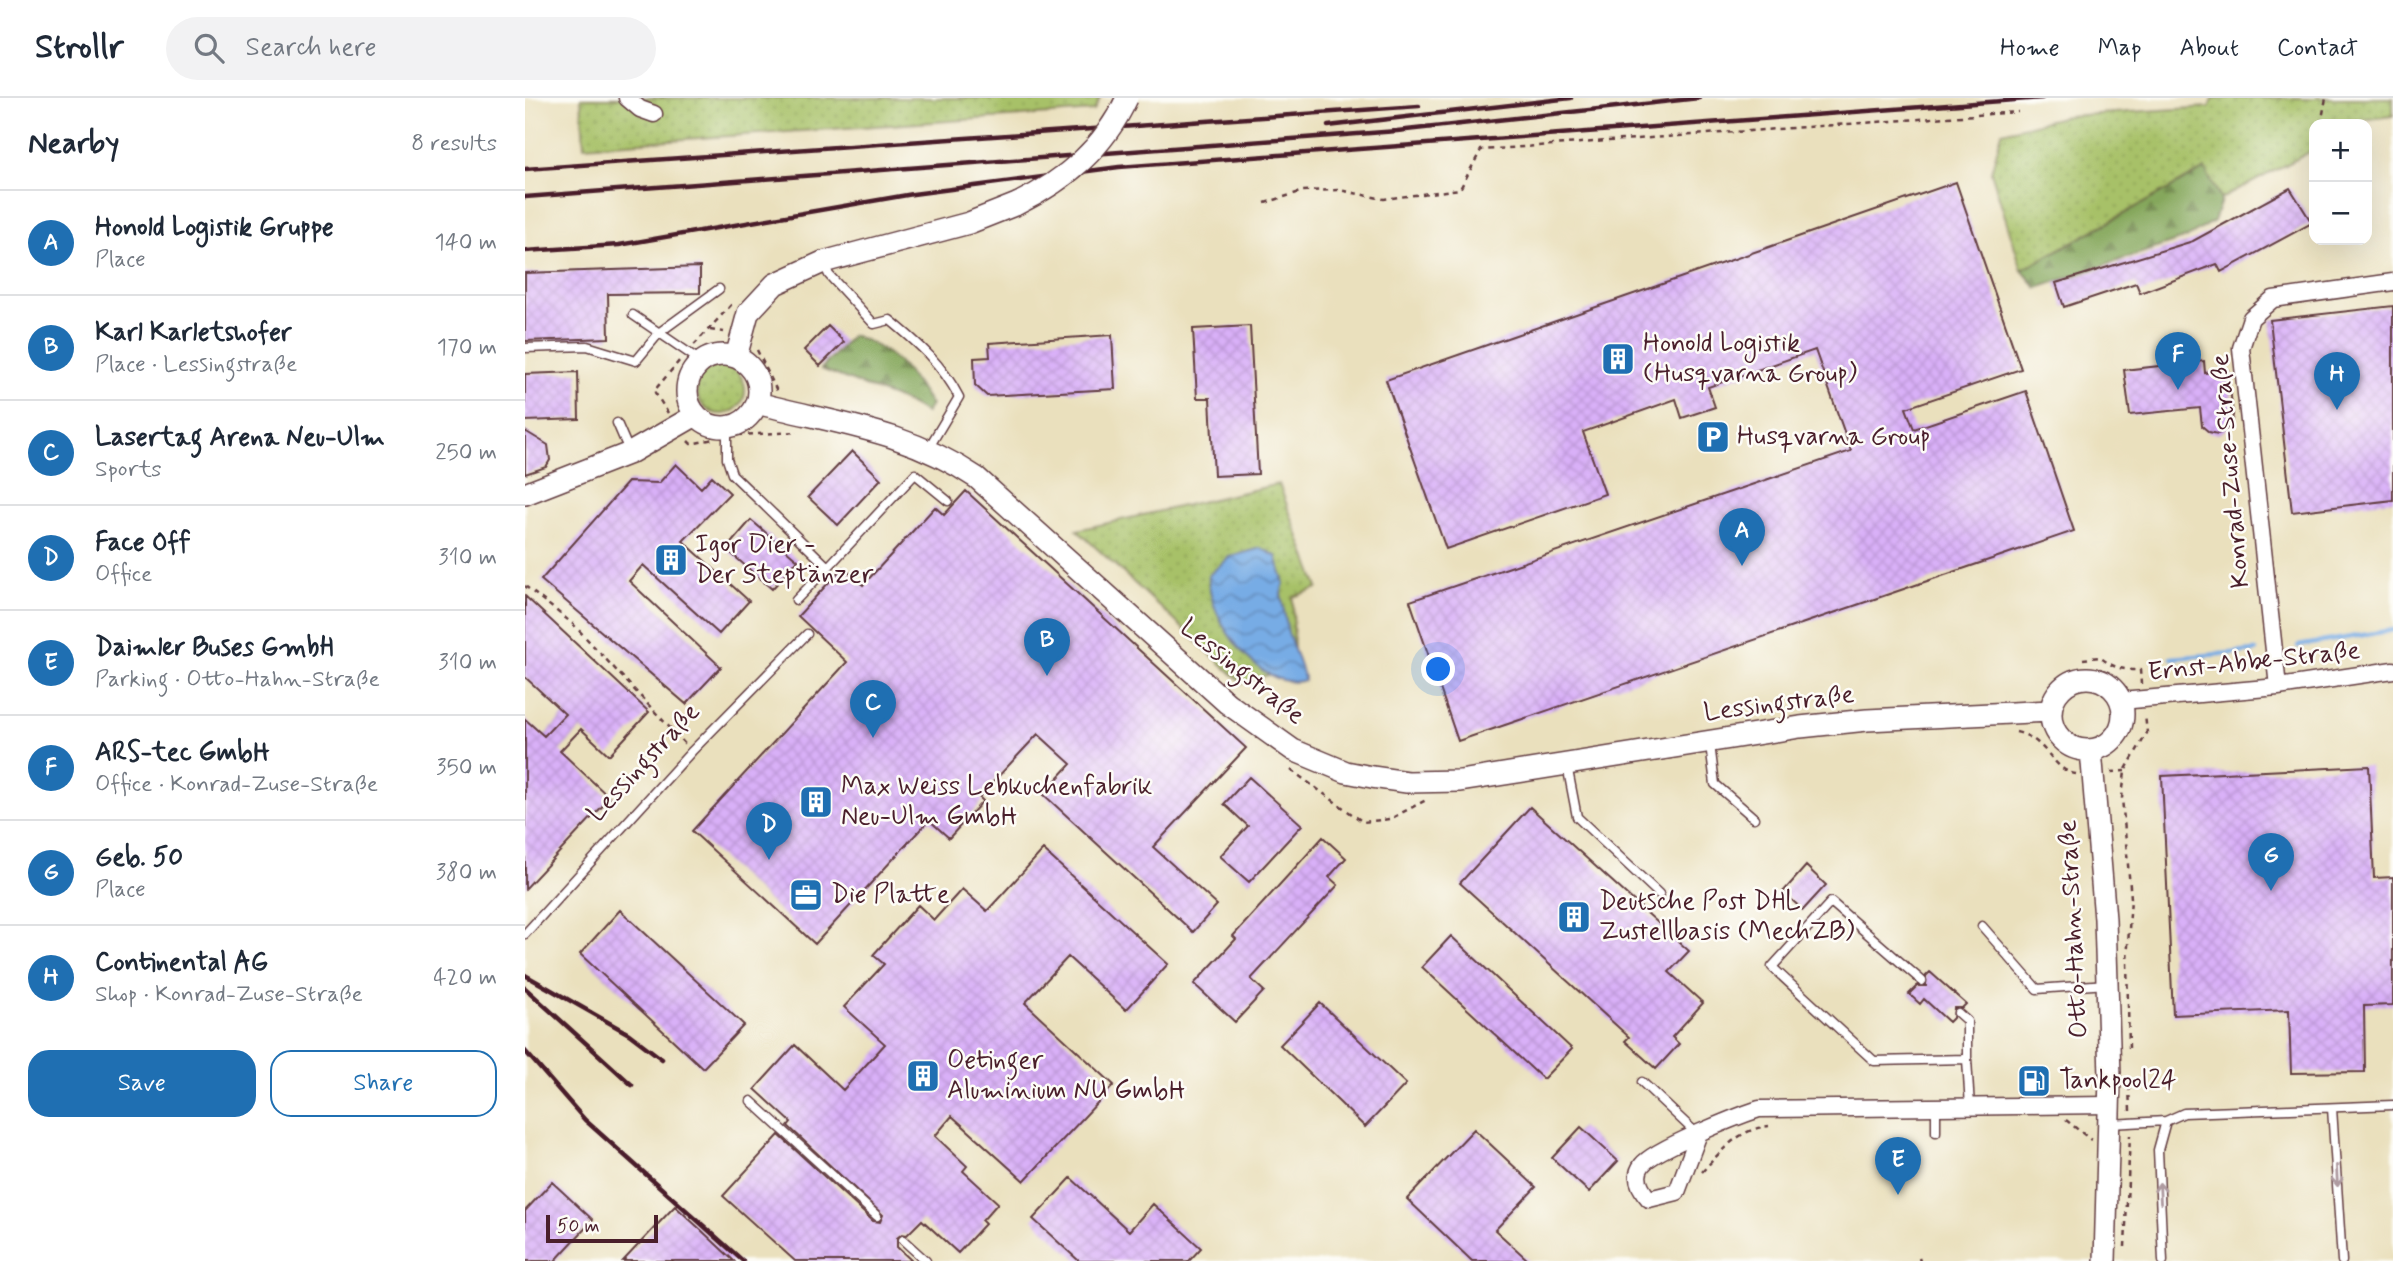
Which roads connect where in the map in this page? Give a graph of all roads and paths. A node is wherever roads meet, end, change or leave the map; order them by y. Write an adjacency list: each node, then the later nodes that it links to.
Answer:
1 (627, 98): 5 (street)
2 (1127, 98): 8 (street, bridge)
3 (2326, 98): 6 (path)
4 (2018, 112): 7 (path)
5 (654, 114)
6 (2322, 119)
7 (1265, 203)
8 (823, 262): 14 (street); 23 (lane)
9 (2393, 282): 34 (street, Konrad-Zuse-Straße)
10 (719, 289): 13 (lane)
11 (633, 315): 13 (lane)
12 (710, 330): 14 (path)
13 (660, 332): 15 (lane); 17 (lane)
14 (739, 335): 16 (street); 18 (path)
15 (525, 348)
16 (736, 357): 17 (street); 18 (street)
17 (702, 362): 19 (street)
18 (766, 406): 21 (street); 22 (path); 23 (street, Lessingstraße)
19 (696, 415): 21 (street); 24 (street)
20 (617, 423): 24 (lane)
21 (727, 427): 27 (lane)
22 (807, 432)
23 (928, 449): 43 (street, Lessingstraße)
24 (630, 453): 25 (street)
25 (525, 494)
26 (948, 501): 27 (lane)
27 (828, 567): 29 (lane)
28 (525, 586): 41 (path)
29 (796, 600)
30 (807, 634): 41 (lane, Lessingstraße)
31 (2083, 659): 32 (path)
32 (2140, 670)
33 (2393, 670): 34 (street, Ernst-Abbe-Straße)
34 (2278, 687): 35 (street, Ernst-Abbe-Straße)
35 (2121, 701): 36 (street); 40 (street)
36 (2051, 711): 39 (street, Lessingstraße); 40 (street)
37 (2007, 730): 45 (path)
38 (2147, 733): 44 (path)
39 (1709, 741): 43 (street, Lessingstraße); 47 (lane)
40 (2091, 750): 45 (street, Otto-Hahn-Straße)
41 (692, 751): 50 (lane, Lessingstraße)
42 (1283, 764): 46 (path)
43 (1567, 765): 48 (lane)
44 (2125, 771): 45 (path); 54 (path)
45 (2093, 772): 52 (street, Otto-Hahn-Straße)
46 (1435, 797)
47 (1754, 818)
48 (1659, 894)
49 (1982, 926): 52 (lane)
50 (525, 934)
51 (1922, 981): 55 (lane)
52 (2107, 984): 66 (street, Otto-Hahn-Straße)
53 (1958, 1013): 55 (lane)
54 (2129, 1055)
55 (1967, 1059): 61 (lane)
56 (1642, 1082): 68 (lane)
57 (2129, 1082): 66 (path)
58 (751, 1101): 70 (lane)
59 (2393, 1105): 62 (lane)
60 (1936, 1107): 61 (street); 67 (lane); 68 (street)
61 (1969, 1107): 63 (street)
62 (2332, 1108): 64 (lane); 76 (lane, one-way to 76)
63 (2029, 1113): 66 (street); 66 (path)
64 (2165, 1121): 66 (lane); 75 (lane, one-way to 64)
65 (1777, 1125): 69 (path)
66 (2118, 1126): 72 (path); 74 (street, Otto-Hahn-Straße)
67 (1936, 1132)
68 (1698, 1136): 69 (street); 69 (street)
69 (1677, 1192)
70 (877, 1216)
71 (903, 1240): 73 (lane)
72 (2125, 1248)
73 (926, 1261)
74 (2105, 1261)
75 (2164, 1261)
76 (2341, 1261)

